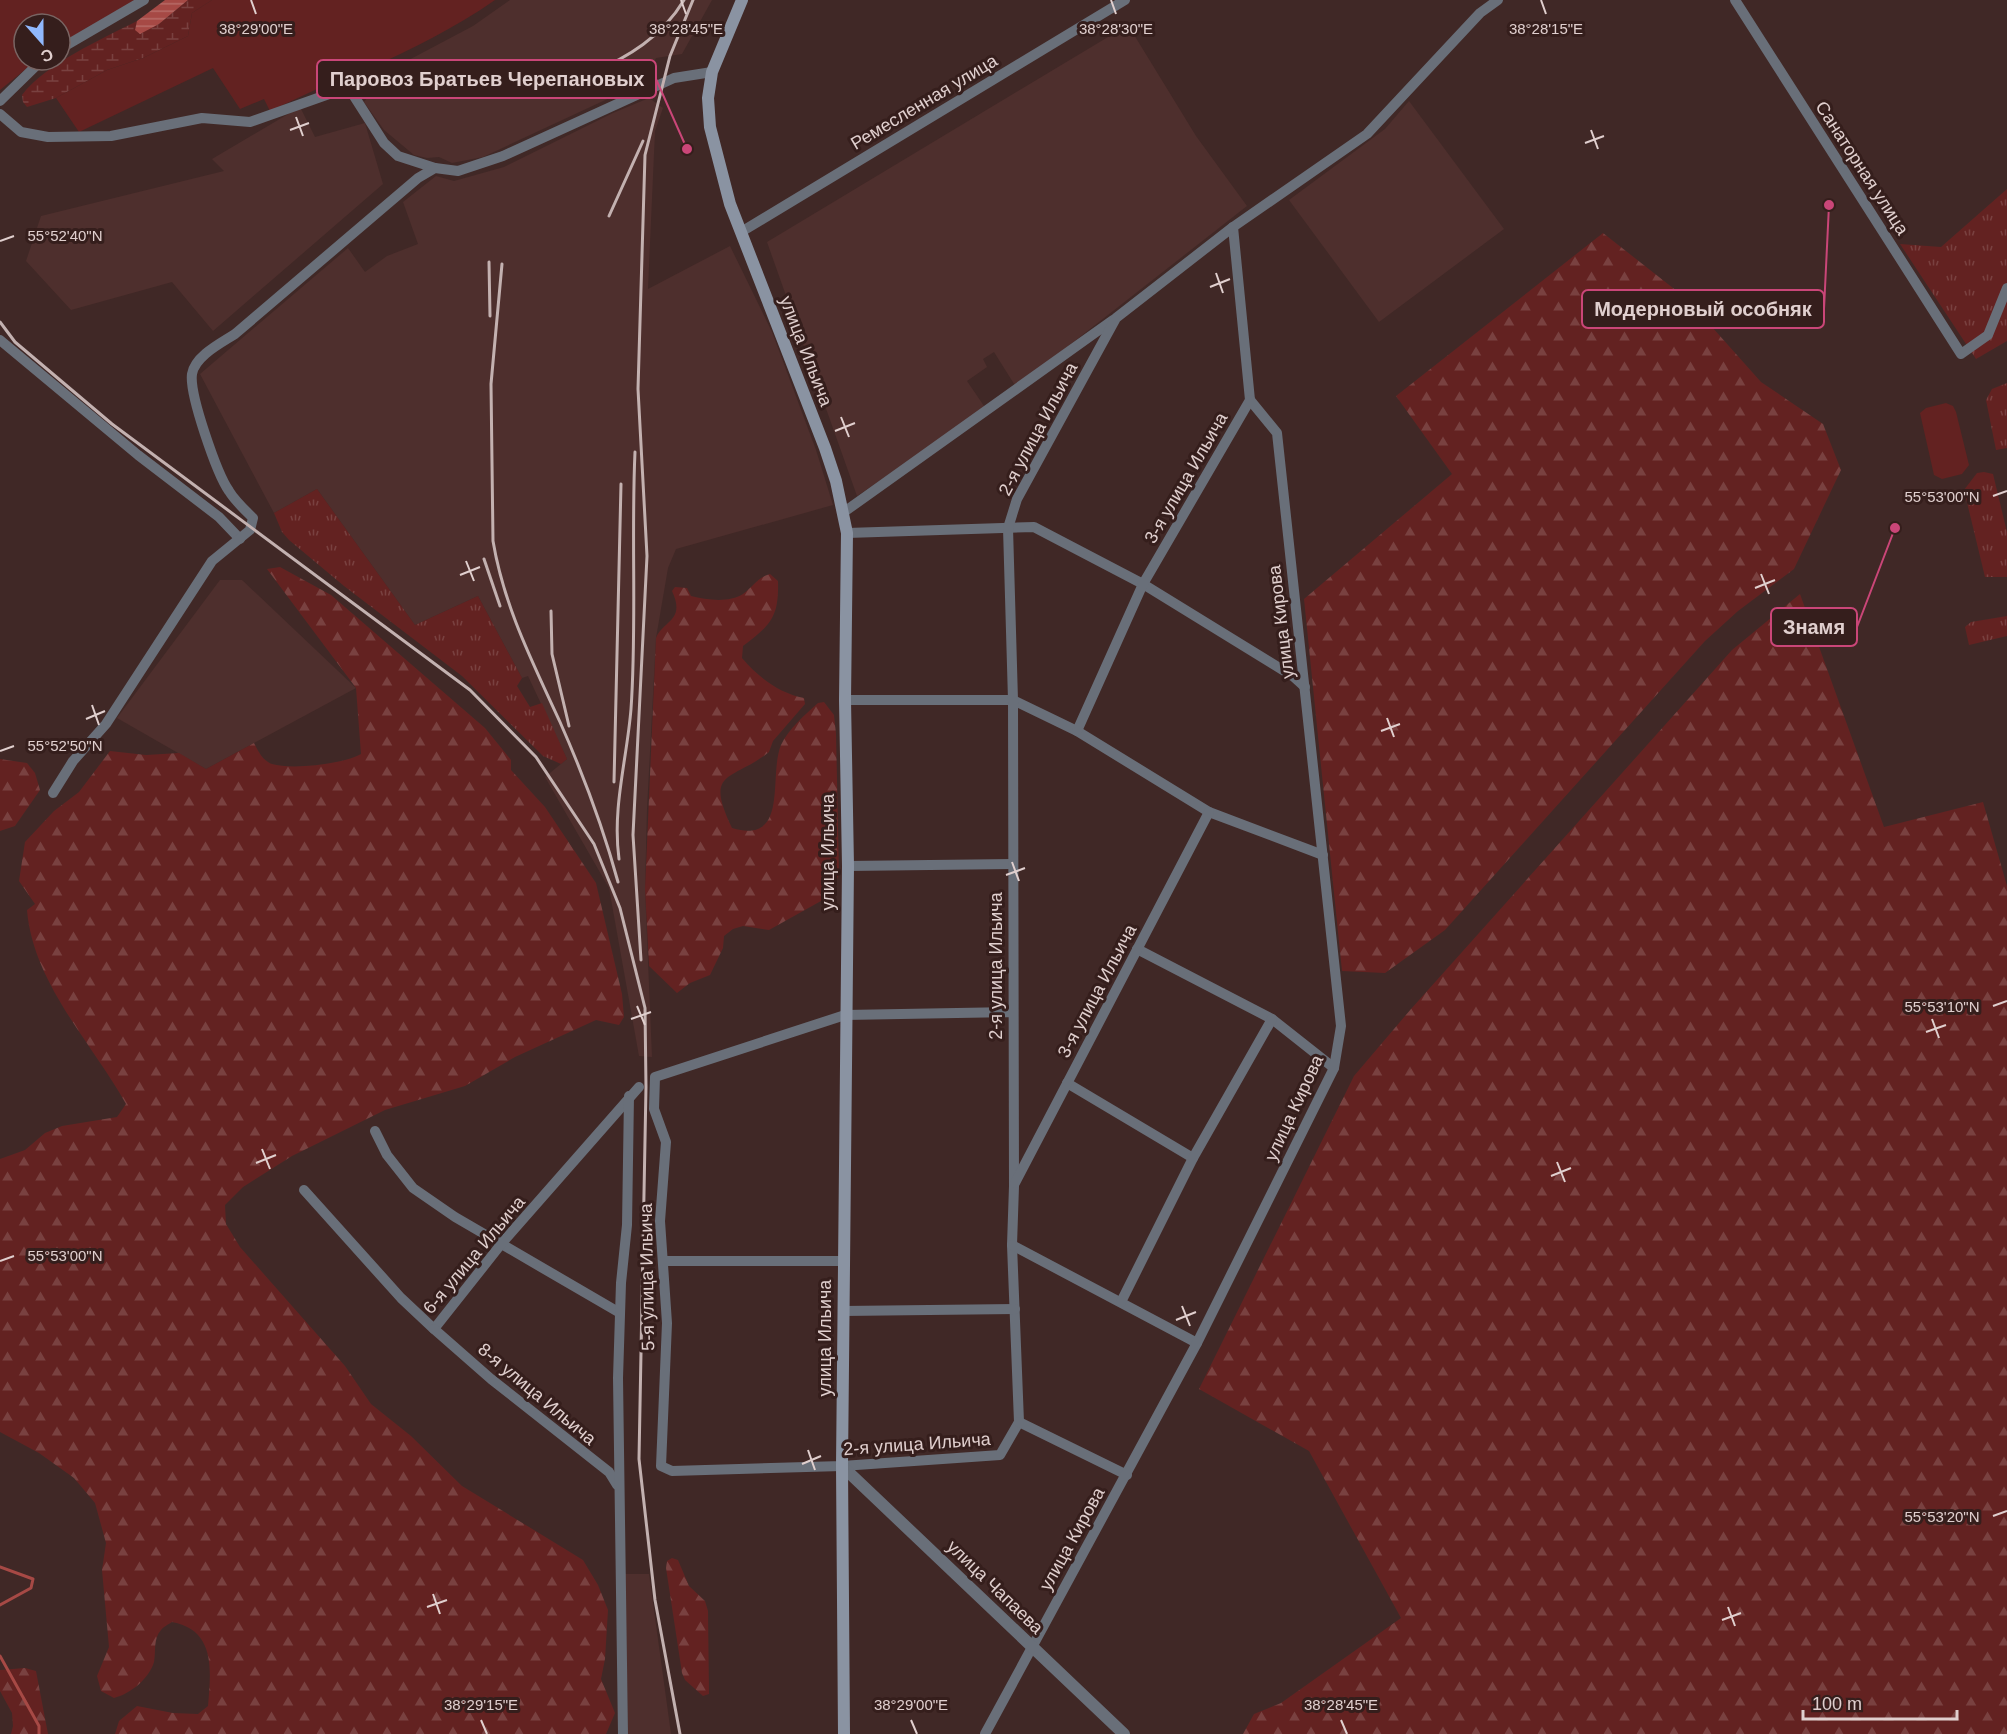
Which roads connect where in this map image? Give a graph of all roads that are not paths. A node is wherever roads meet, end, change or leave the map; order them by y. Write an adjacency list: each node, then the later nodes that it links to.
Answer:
1 (144, 0): 6 (street)
2 (742, 0): 8 (main road, улица Ильича)
3 (1125, 0): 13 (street, Ремесленная улица)
4 (1498, 0): 12 (street, 2-я улица Ильича)
5 (1735, 0): 14 (street, Санаторная улица)
6 (72, 42)
7 (30, 72): 9 (street)
8 (712, 72): 11 (street); 13 (main road, улица Ильича)
9 (0, 101)
10 (0, 114): 11 (street)
11 (435, 168): 21 (street)
12 (1233, 227): 15 (street, 2-я улица Ильича); 17 (street, 3-я улица Ильича)
13 (741, 232): 18 (main road, улица Ильича)
14 (2007, 288)
15 (1116, 318): 18 (street); 19 (street, 2-я улица Ильича)
16 (0, 340): 21 (street)
17 (1250, 400): 22 (street, 3-я улица Ильича); 23 (street, улица Кирова)
18 (844, 512): 20 (main road, улица Ильича)
19 (1008, 528): 20 (street); 22 (street); 25 (street, 2-я улица Ильича)
20 (847, 533): 24 (main road, улица Ильича)
21 (240, 538): 27 (street)
22 (1143, 584): 23 (street); 26 (street, 3-я улица Ильича)
23 (1305, 687): 29 (street, улица Кирова)
24 (845, 700): 25 (street); 31 (main road, улица Ильича)
25 (1013, 700): 26 (street); 30 (street, 2-я улица Ильича)
26 (1077, 731): 28 (street)
27 (53, 793)
28 (1209, 812): 29 (street); 32 (street, 3-я улица Ильича)
29 (1323, 855): 36 (street, улица Кирова)
30 (1012, 864): 31 (street); 33 (street, 2-я улица Ильича)
31 (848, 866): 34 (main road, улица Ильича)
32 (1137, 949): 35 (street); 37 (street, 3-я улица Ильича)
33 (1013, 1012): 34 (street); 42 (street, 2-я улица Ильича)
34 (845, 1015): 46 (street, 5-я улица Ильича); 47 (main road, улица Ильича)
35 (1272, 1019): 36 (street); 41 (street)
36 (1334, 1068): 53 (street, улица Кирова)
37 (1067, 1083): 41 (street); 42 (street, 3-я улица Ильича)
38 (639, 1087): 39 (street, 6-я улица Ильича)
39 (629, 1096): 44 (street, 6-я улица Ильича); 51 (street)
40 (375, 1131): 44 (street)
41 (1194, 1158): 48 (street)
42 (1014, 1185): 45 (street, 2-я улица Ильича)
43 (304, 1190): 52 (street, 6-я улица Ильича)
44 (502, 1243): 51 (street); 52 (street, 6-я улица Ильича)
45 (1012, 1245): 48 (street); 49 (street, 2-я улица Ильича)
46 (663, 1261): 47 (street); 56 (street, 5-я улица Ильича)
47 (843, 1261): 50 (main road, улица Ильича)
48 (1121, 1302): 53 (street)
49 (1015, 1309): 50 (street); 54 (street, 2-я улица Ильича)
50 (843, 1311): 55 (main road, улица Ильича)
51 (620, 1313): 58 (street)
52 (434, 1329): 58 (street, 8-я улица Ильича)
53 (1197, 1343): 57 (street, улица Кирова)
54 (1019, 1422): 55 (street, 2-я улица Ильича); 57 (street)
55 (842, 1466): 56 (street, 2-я улица Ильича); 59 (street, улица Чапаева); 61 (main road, улица Ильича)
56 (672, 1471)
57 (1126, 1476): 59 (street, улица Кирова)
58 (617, 1485): 60 (street)
59 (1031, 1646): 62 (street, улица Кирова); 63 (street, улица Чапаева)
60 (623, 1734)
61 (844, 1734)
62 (985, 1734)
63 (1124, 1734)

